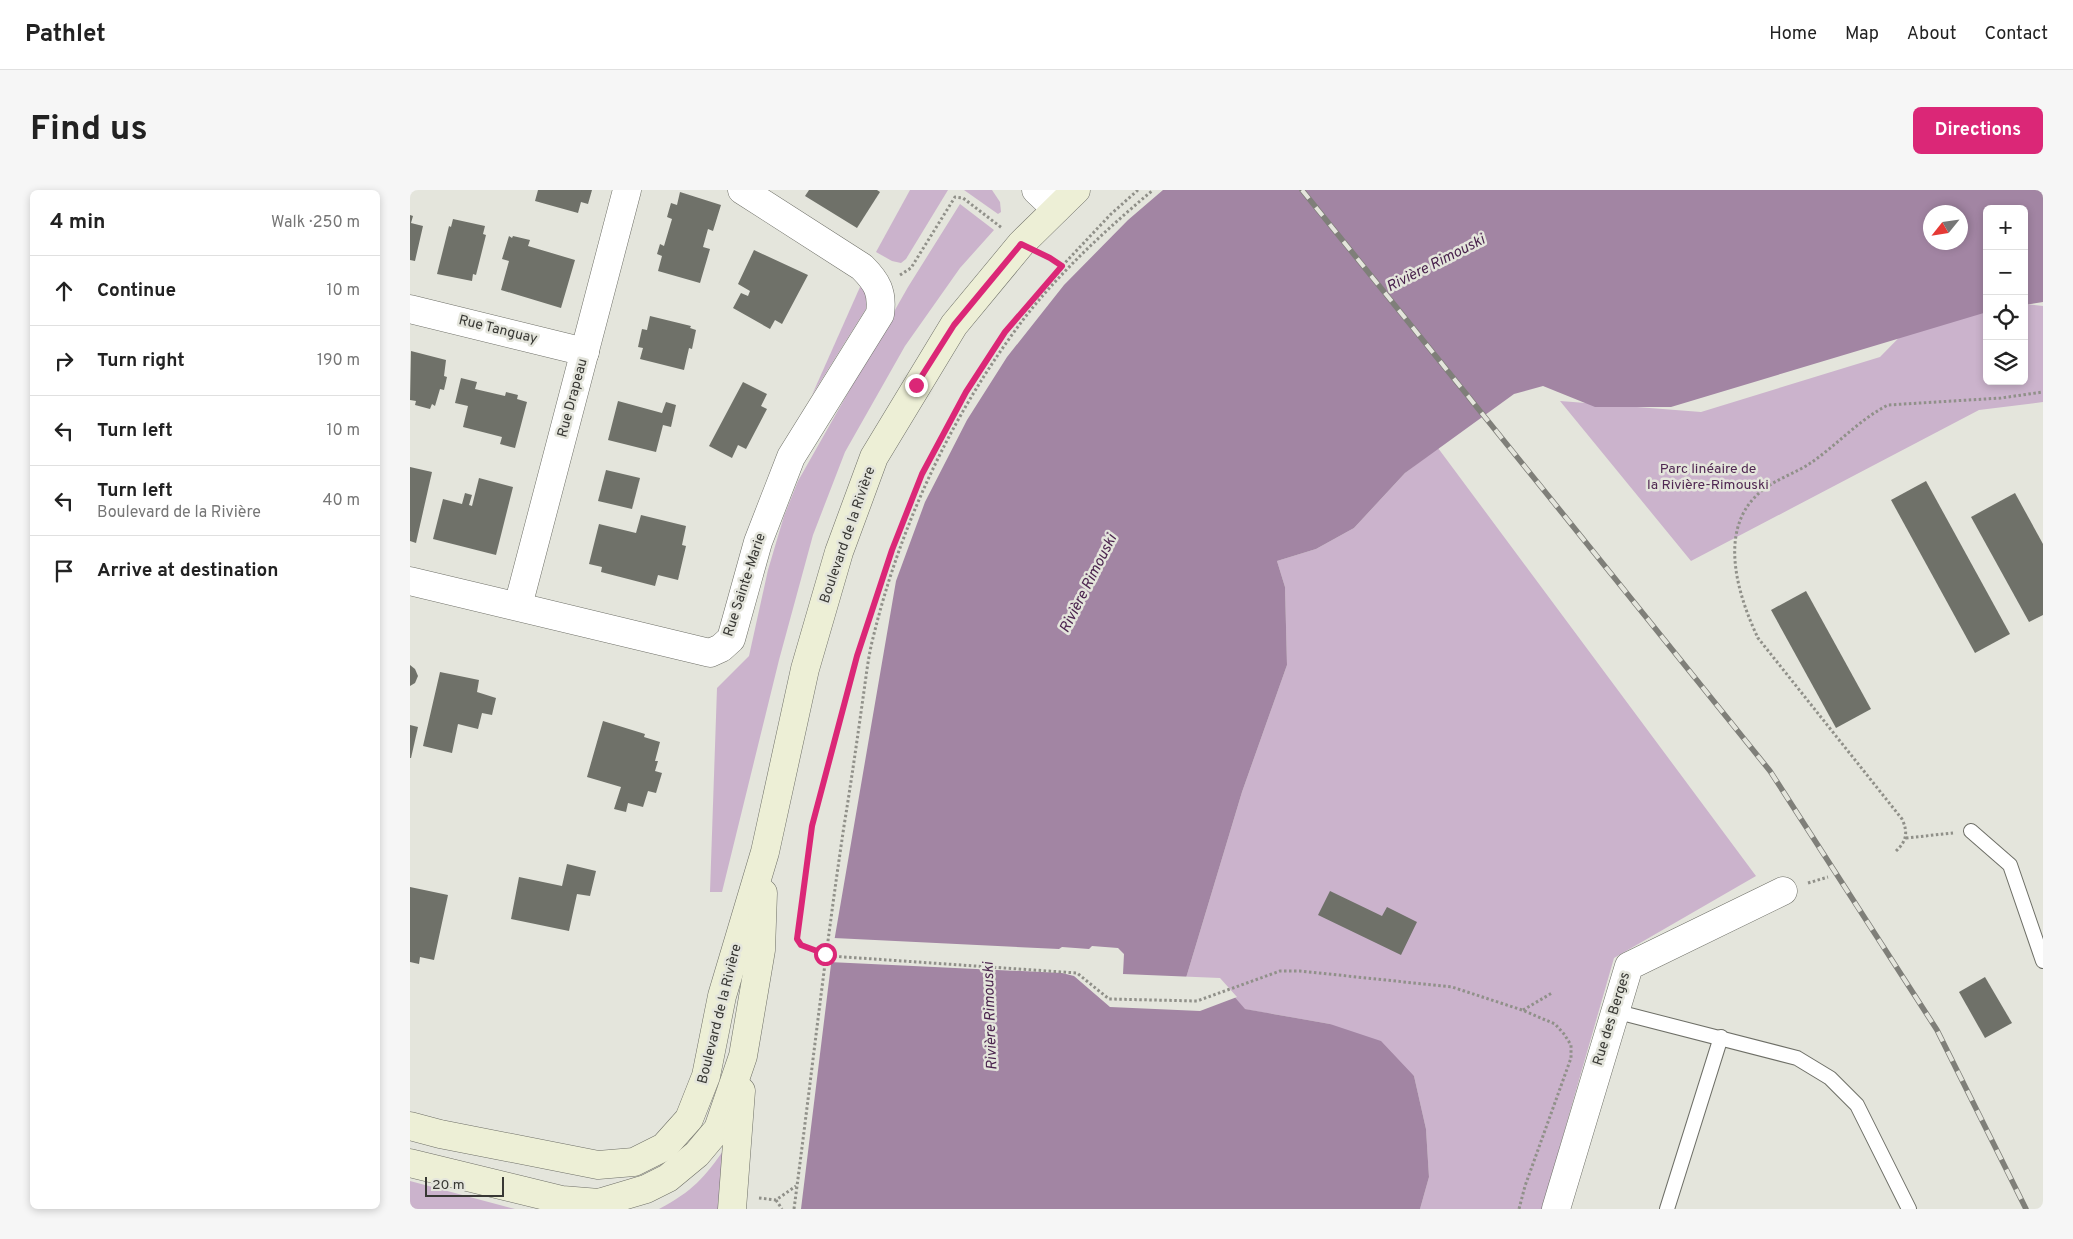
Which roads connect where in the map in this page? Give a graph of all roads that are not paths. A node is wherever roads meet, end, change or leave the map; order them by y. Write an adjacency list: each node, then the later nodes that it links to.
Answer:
1 (627, 190): 7 (street, Rue Drapeau)
2 (742, 190): 9 (street, Rue Sainte-Marie)
3 (1036, 190): 5 (street)
4 (1076, 190): 5 (main road, Boulevard de la Rivière)
5 (1056, 209): 11 (main road, Boulevard de la Rivière)
6 (410, 309): 7 (street, Rue Tanguay)
7 (585, 352): 9 (street, Rue Drapeau)
8 (410, 581): 9 (street, Rue Sainte-Marie)
9 (518, 606)
10 (1971, 831): 13 (lane)
11 (765, 852): 16 (main road, Boulevard de la Rivière); 17 (main road, Boulevard de la Rivière)
12 (1783, 890): 14 (street, Rue des Berges)
13 (2043, 961)
14 (1614, 1011): 15 (lane); 20 (street, Rue des Berges)
15 (1721, 1037): 21 (lane); 22 (lane)
16 (743, 1056): 18 (main road, Boulevard de la Rivière); 19 (main road)
17 (410, 1126)
18 (410, 1163)
19 (732, 1209)
20 (1556, 1209)
21 (1667, 1209)
22 (1909, 1209)

